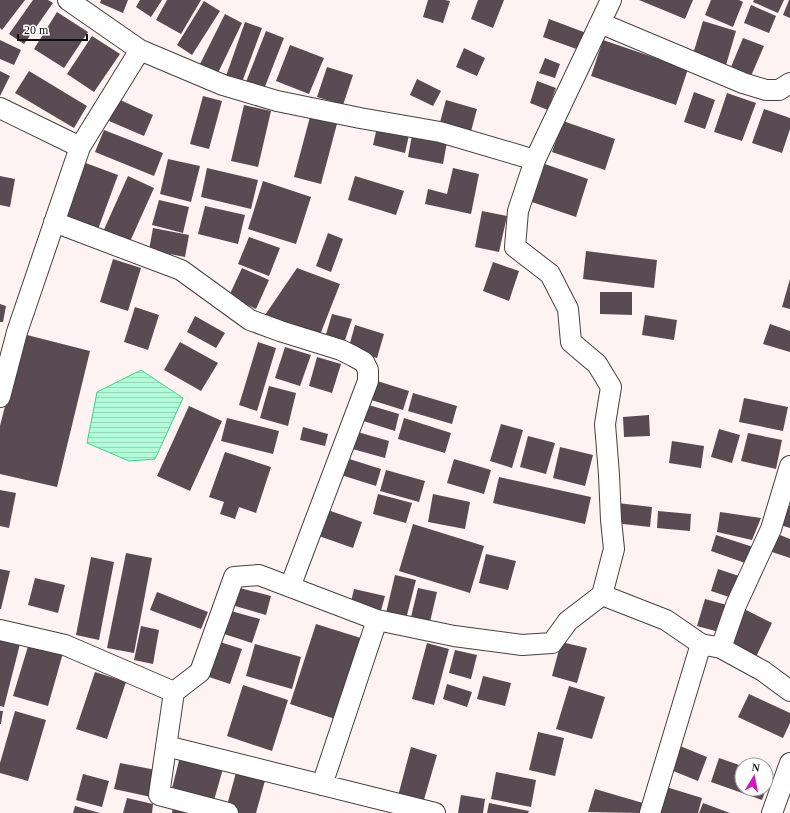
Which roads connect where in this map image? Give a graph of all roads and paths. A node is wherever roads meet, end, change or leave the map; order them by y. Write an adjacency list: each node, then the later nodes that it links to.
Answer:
1 (68, 0): 4 (street)
2 (611, 0): 3 (street)
3 (600, 23): 5 (street); 8 (street)
4 (140, 50): 7 (street); 8 (street)
5 (790, 83)
6 (0, 108): 7 (street)
7 (80, 147): 9 (street)
8 (535, 160): 13 (street)
9 (54, 222): 10 (street); 12 (street)
10 (0, 397)
11 (790, 466): 17 (street)
12 (290, 587): 14 (street); 19 (street)
13 (602, 594): 14 (street); 16 (street)
14 (377, 620): 22 (street)
15 (0, 630): 19 (street)
16 (701, 644): 17 (street); 26 (street)
17 (721, 648): 18 (street)
18 (790, 691)
19 (174, 692): 20 (street)
20 (166, 746): 22 (street); 23 (street)
21 (790, 763): 27 (street)
22 (322, 785): 25 (street)
23 (158, 804): 24 (street)
24 (228, 813)
25 (435, 813)
26 (650, 813)
27 (772, 813)

